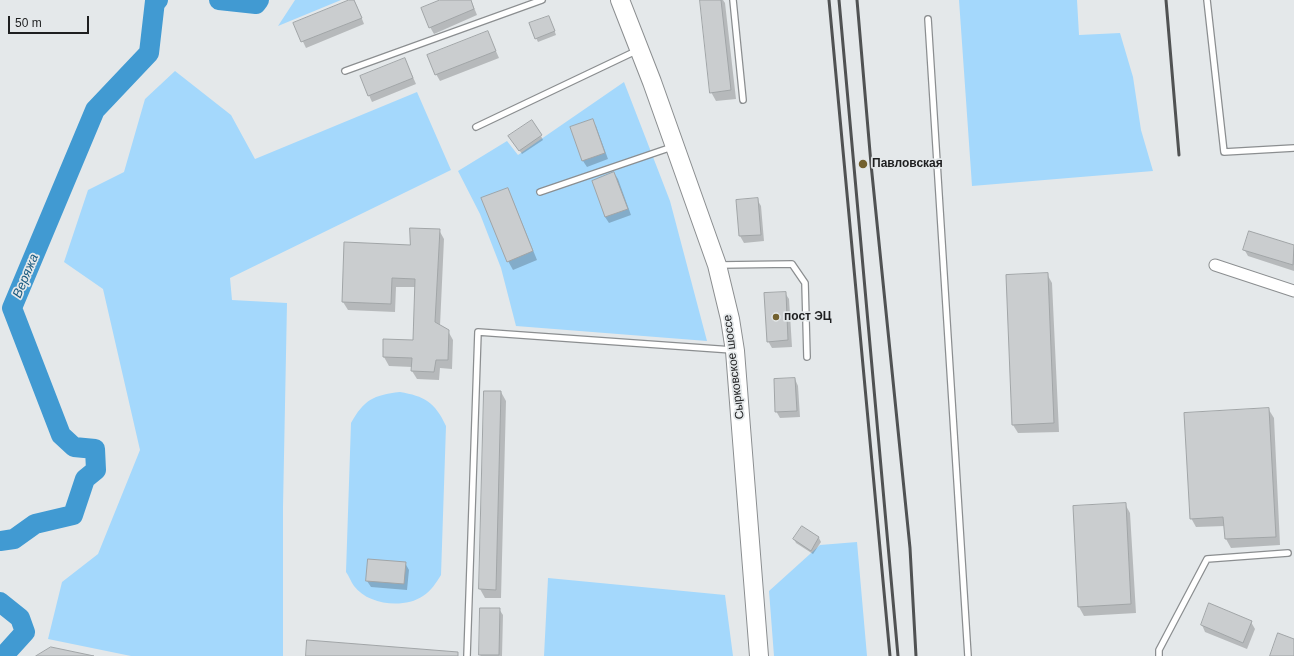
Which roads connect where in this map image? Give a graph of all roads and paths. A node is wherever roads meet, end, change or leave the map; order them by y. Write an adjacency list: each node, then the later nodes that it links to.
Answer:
1 (542, 0): 7 (lane)
2 (733, 0): 8 (lane)
3 (1207, 0): 11 (lane)
4 (622, 2): 6 (main road, Сырковское шоссе)
5 (928, 19): 21 (lane)
6 (638, 49): 9 (lane); 10 (main road, Сырковское шоссе)
7 (345, 71)
8 (743, 100)
9 (476, 127)
10 (675, 146): 12 (lane); 13 (main road, Сырковское шоссе)
11 (1294, 148)
12 (540, 192)
13 (717, 265): 16 (main road, Сырковское шоссе); 17 (lane)
14 (1215, 265): 15 (street)
15 (1294, 291)
16 (735, 350): 19 (lane); 20 (main road, Сырковское шоссе)
17 (807, 357)
18 (1288, 553): 22 (lane)
19 (468, 656)
20 (759, 656)
21 (968, 656)
22 (1159, 656)

